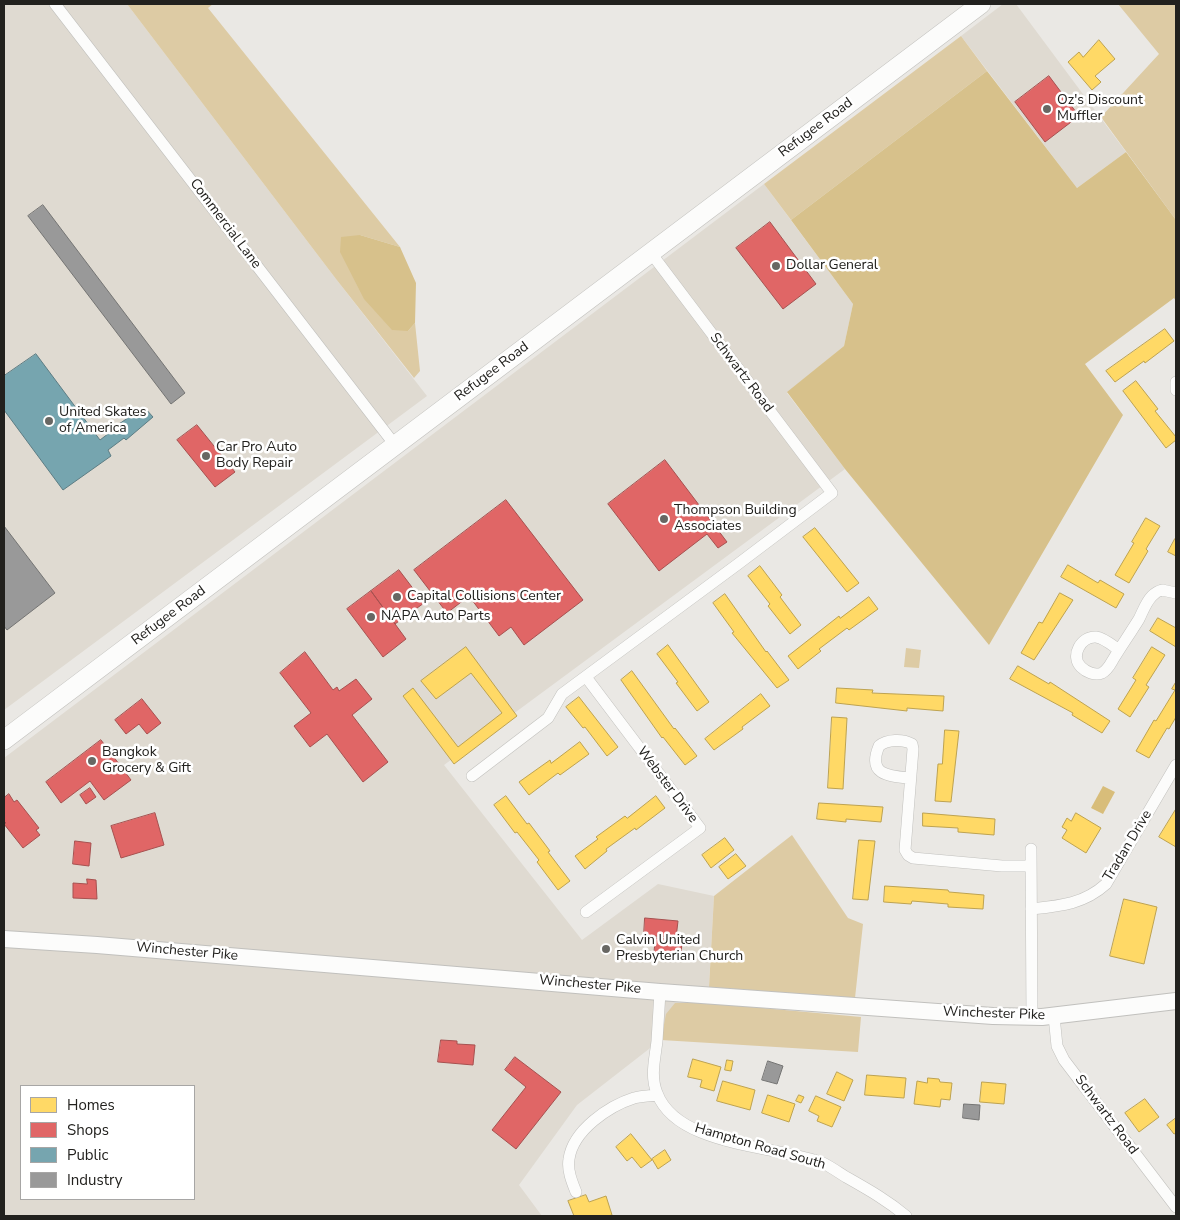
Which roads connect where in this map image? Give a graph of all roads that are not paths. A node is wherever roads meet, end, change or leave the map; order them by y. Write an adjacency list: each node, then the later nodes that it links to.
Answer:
1 (55, 4): 6 (street, Commercial Lane)
2 (981, 4): 3 (main road, Refugee Road)
3 (651, 252): 6 (main road, Refugee Road); 9 (street, Schwartz Road)
4 (1176, 382): 5 (street)
5 (1176, 390)
6 (395, 445): 10 (main road, Refugee Road)
7 (1176, 593): 8 (street)
8 (1119, 650)
9 (586, 677): 12 (street); 17 (street, Webster Drive)
10 (4, 740)
11 (1176, 765): 16 (street, Tradan Drive)
12 (472, 776)
13 (910, 778): 15 (street)
14 (1031, 849): 15 (street)
15 (1030, 866): 16 (street)
16 (1032, 909): 22 (street)
17 (586, 912)
18 (4, 939): 19 (main road, Winchester Pike)
19 (660, 992): 22 (main road, Winchester Pike); 23 (street, Hampton Road South)
20 (1176, 1000): 21 (main road, Winchester Pike)
21 (1054, 1016): 22 (main road, Winchester Pike); 25 (street, Schwartz Road)
22 (1032, 1017)
23 (657, 1095): 24 (street); 26 (street, Hampton Road South)
24 (576, 1192)
25 (1176, 1208)
26 (906, 1216)

